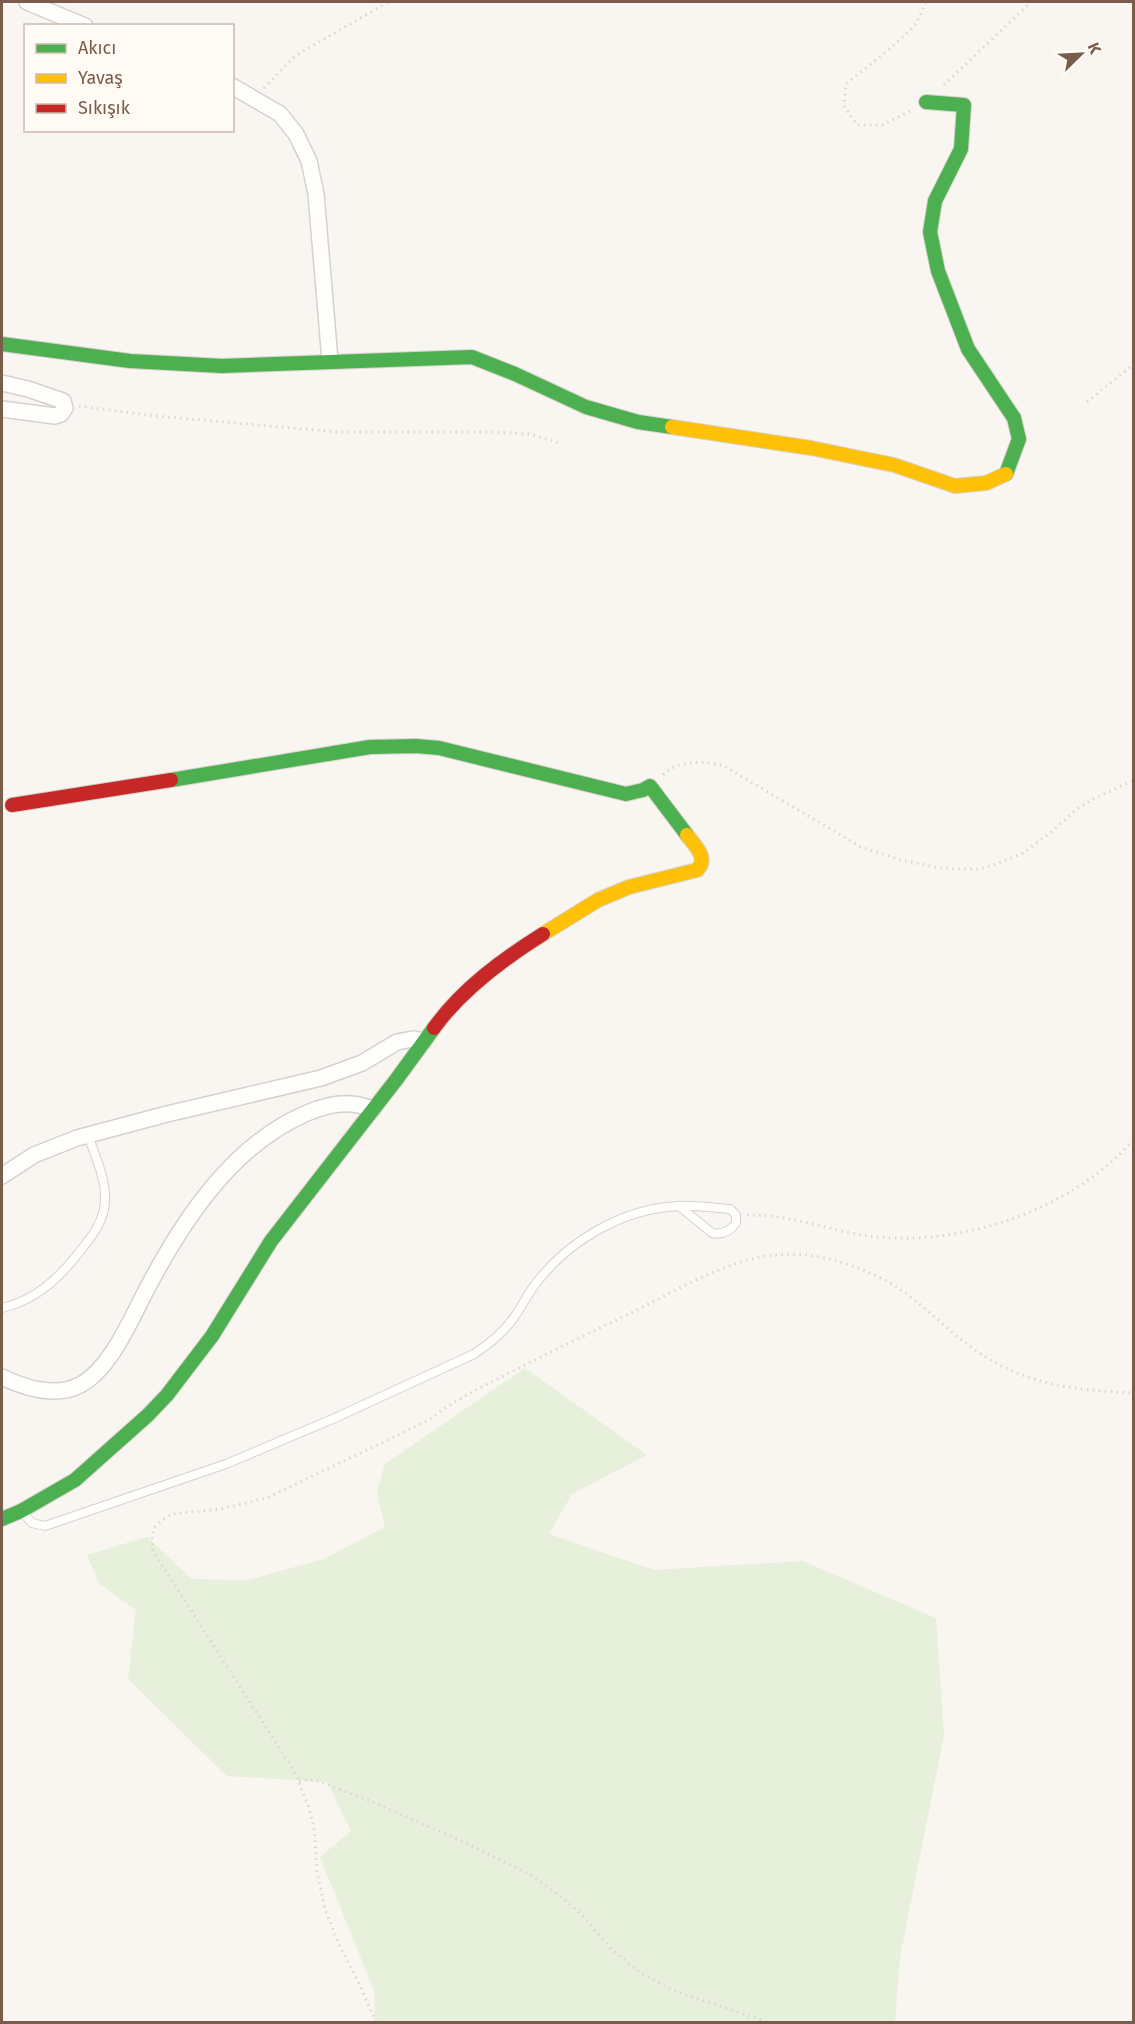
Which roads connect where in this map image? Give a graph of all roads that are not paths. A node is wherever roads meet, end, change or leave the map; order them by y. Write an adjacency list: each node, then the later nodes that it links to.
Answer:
1 (27, 2): 2 (street)
2 (80, 24)
3 (234, 87): 6 (street)
4 (926, 102): 6 (street)
5 (2, 344): 6 (street)
6 (330, 362)
7 (2, 383): 8 (street)
8 (2, 409)
9 (12, 805): 10 (street)
10 (423, 1041): 11 (street); 12 (street)
11 (373, 1109): 16 (street); 17 (street)
12 (88, 1135): 13 (street); 15 (lane)
13 (2, 1176)
14 (680, 1206): 14 (lane); 17 (lane)
15 (2, 1308)
16 (2, 1377)
17 (21, 1511): 18 (street)
18 (2, 1519)

